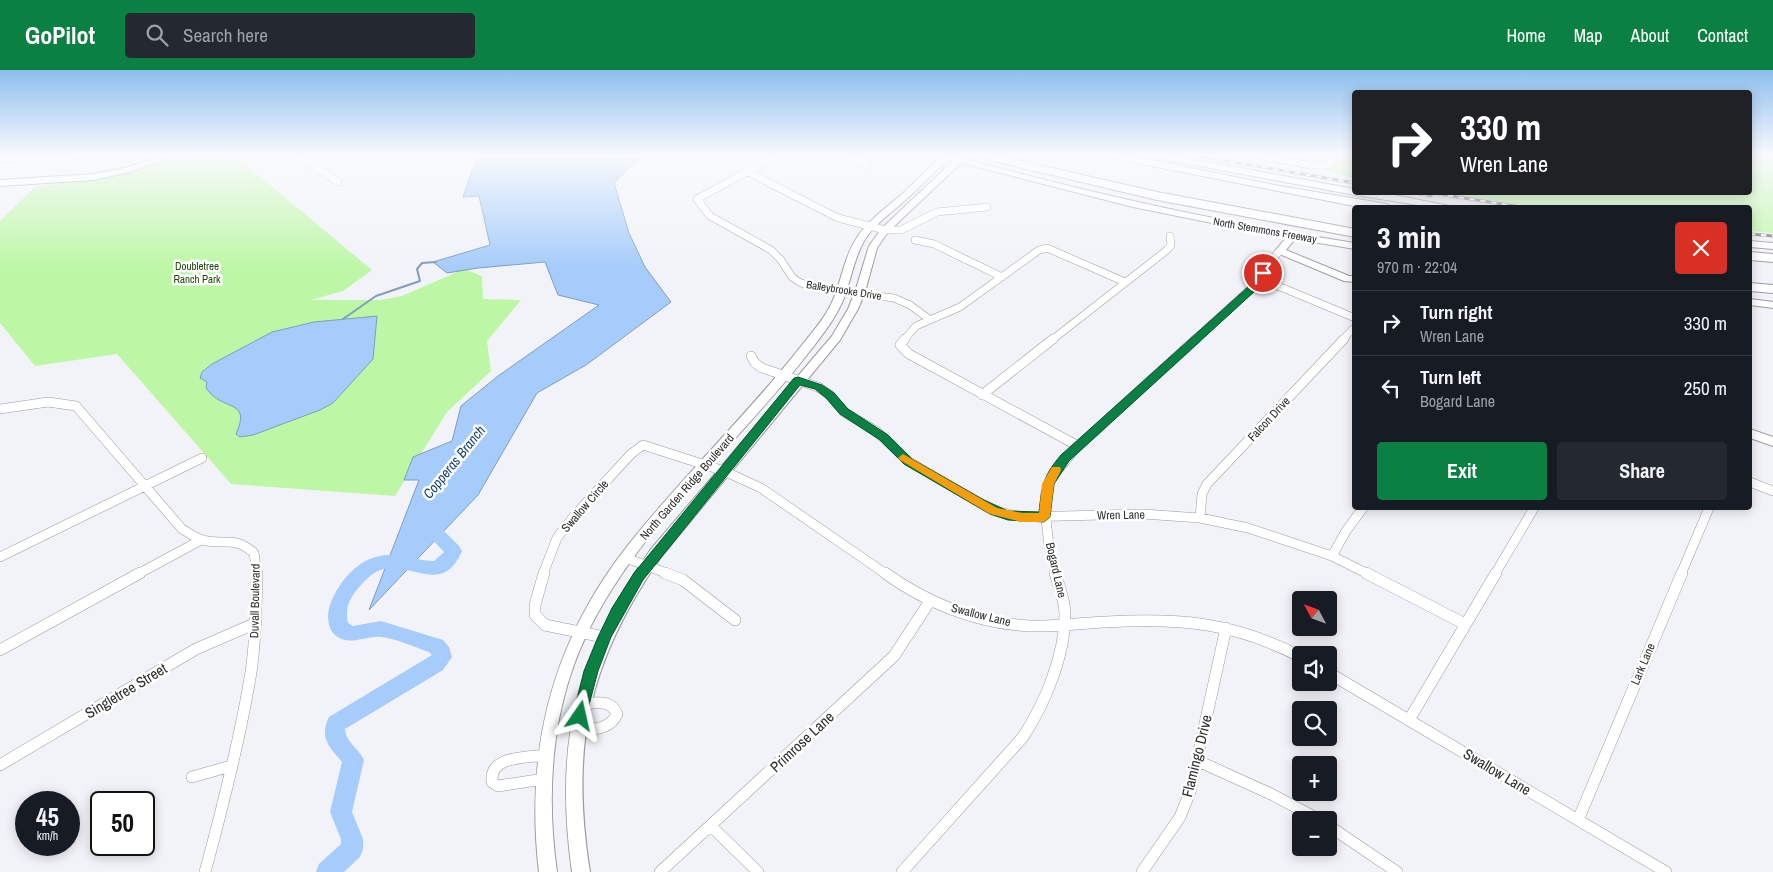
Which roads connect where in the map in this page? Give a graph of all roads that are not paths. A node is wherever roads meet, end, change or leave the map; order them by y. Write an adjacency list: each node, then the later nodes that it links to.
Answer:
1 (707, 193): 36 (street, Balleybrooke Drive)
2 (790, 193): 15 (street)
3 (906, 193): 15 (main road, North Garden Ridge Boulevard)
4 (924, 193): 16 (main road, North Garden Ridge Boulevard)
5 (1090, 193): 19 (main road, North Stemmons Freeway)
6 (1115, 193): 21 (highway)
7 (1146, 193): 17 (highway, North Stemmons Freeway)
8 (1181, 193): 14 (highway)
9 (1305, 193): 11 (highway)
10 (1378, 195): 12 (main road)
11 (1370, 205)
12 (1438, 205)
13 (987, 208): 16 (street)
14 (1352, 225)
15 (871, 226): 16 (street); 36 (main road, North Garden Ridge Boulevard)
16 (885, 230): 37 (main road, North Garden Ridge Boulevard)
17 (1352, 232)
18 (1170, 236): 32 (street)
19 (1293, 236): 23 (main road, North Stemmons Freeway); 25 (main road)
20 (915, 240): 28 (street)
21 (1352, 244)
22 (1752, 244): 24 (main road)
23 (1352, 245)
24 (1773, 246)
25 (1282, 248): 29 (main road); 31 (street, Bogard Lane)
26 (1752, 256): 27 (highway)
27 (1773, 258)
28 (1002, 277): 32 (street); 41 (street)
29 (1352, 278)
30 (1752, 279): 33 (highway)
31 (1259, 281): 40 (street); 50 (street, Bogard Lane)
32 (1125, 282): 46 (street)
33 (1773, 282)
34 (1752, 287): 35 (highway)
35 (1773, 290)
36 (843, 291): 37 (street, Balleybrooke Drive); 44 (main road, North Garden Ridge Boulevard)
37 (860, 292): 41 (street, Balleybrooke Drive); 45 (main road, North Garden Ridge Boulevard)
38 (1752, 302): 39 (main road)
39 (1773, 305)
40 (1352, 317)
41 (928, 319): 46 (street)
42 (1352, 330): 61 (street, Falcon Drive)
43 (751, 356): 44 (street, Wren Lane)
44 (783, 376): 45 (street, Wren Lane); 52 (main road, North Garden Ridge Boulevard)
45 (798, 381): 53 (main road, North Garden Ridge Boulevard); 60 (street, Wren Lane)
46 (982, 394): 50 (street)
47 (0, 409): 55 (street, Duvall Boulevard)
48 (1752, 434): 49 (main road)
49 (1773, 442)
50 (1078, 446): 60 (street, Bogard Lane)
51 (202, 458): 55 (street)
52 (705, 464): 53 (street, Swallow Circle); 65 (main road, North Garden Ridge Boulevard); 73 (street, Swallow Circle)
53 (724, 471): 66 (main road, North Garden Ridge Boulevard); 67 (street, Swallow Lane)
54 (1752, 483): 56 (street)
55 (143, 486): 62 (street, Duvall Boulevard); 64 (street)
56 (1773, 491)
57 (1362, 510): 63 (street)
58 (1533, 510): 71 (street)
59 (1708, 510): 88 (street, Lark Lane)
60 (1044, 517): 61 (street, Wren Lane); 70 (street, Bogard Lane)
61 (1200, 518): 63 (street, Wren Lane)
62 (201, 540): 69 (street, Duvall Boulevard); 75 (street)
63 (1332, 556): 71 (street, Wren Lane)
64 (0, 557)
65 (626, 558): 66 (street); 73 (main road, North Garden Ridge Boulevard)
66 (647, 565): 68 (street); 74 (main road, North Garden Ridge Boulevard)
67 (930, 601): 70 (street, Swallow Lane); 89 (street, Primrose Lane)
68 (735, 620)
69 (256, 623): 83 (street, Singletree Street); 84 (street, Duvall Boulevard)
70 (1066, 624): 72 (street, Swallow Lane); 96 (street, Bogard Lane)
71 (1465, 624): 79 (street)
72 (1226, 628): 76 (street, Swallow Lane); 82 (street, Flamingo Drive)
73 (580, 633): 74 (street, Swallow Circle); 81 (main road, North Garden Ridge Boulevard)
74 (604, 637): 78 (main road, North Garden Ridge Boulevard)
75 (0, 650)
76 (1292, 653)
77 (1337, 678): 79 (street, Swallow Lane)
78 (582, 704): 80 (main road, North Garden Ridge Boulevard); 80 (street)
79 (1409, 720): 88 (street, Swallow Lane)
80 (578, 731): 93 (main road, North Garden Ridge Boulevard)
81 (546, 756): 86 (main road, North Garden Ridge Boulevard); 86 (street)
82 (1198, 760): 87 (street); 97 (street, Flamingo Drive)
83 (0, 765)
84 (231, 766): 85 (street); 91 (street, Duvall Boulevard)
85 (192, 777)
86 (544, 779): 92 (main road, North Garden Ridge Boulevard)
87 (1303, 811)
88 (1578, 820): 99 (street, Swallow Lane)
89 (711, 826): 94 (street, Primrose Lane); 95 (street)
90 (1337, 831): 98 (street)
91 (205, 872)
92 (548, 872)
93 (581, 872)
94 (660, 872)
95 (758, 872)
96 (902, 872)
97 (1142, 872)
98 (1397, 872)
99 (1666, 872)

